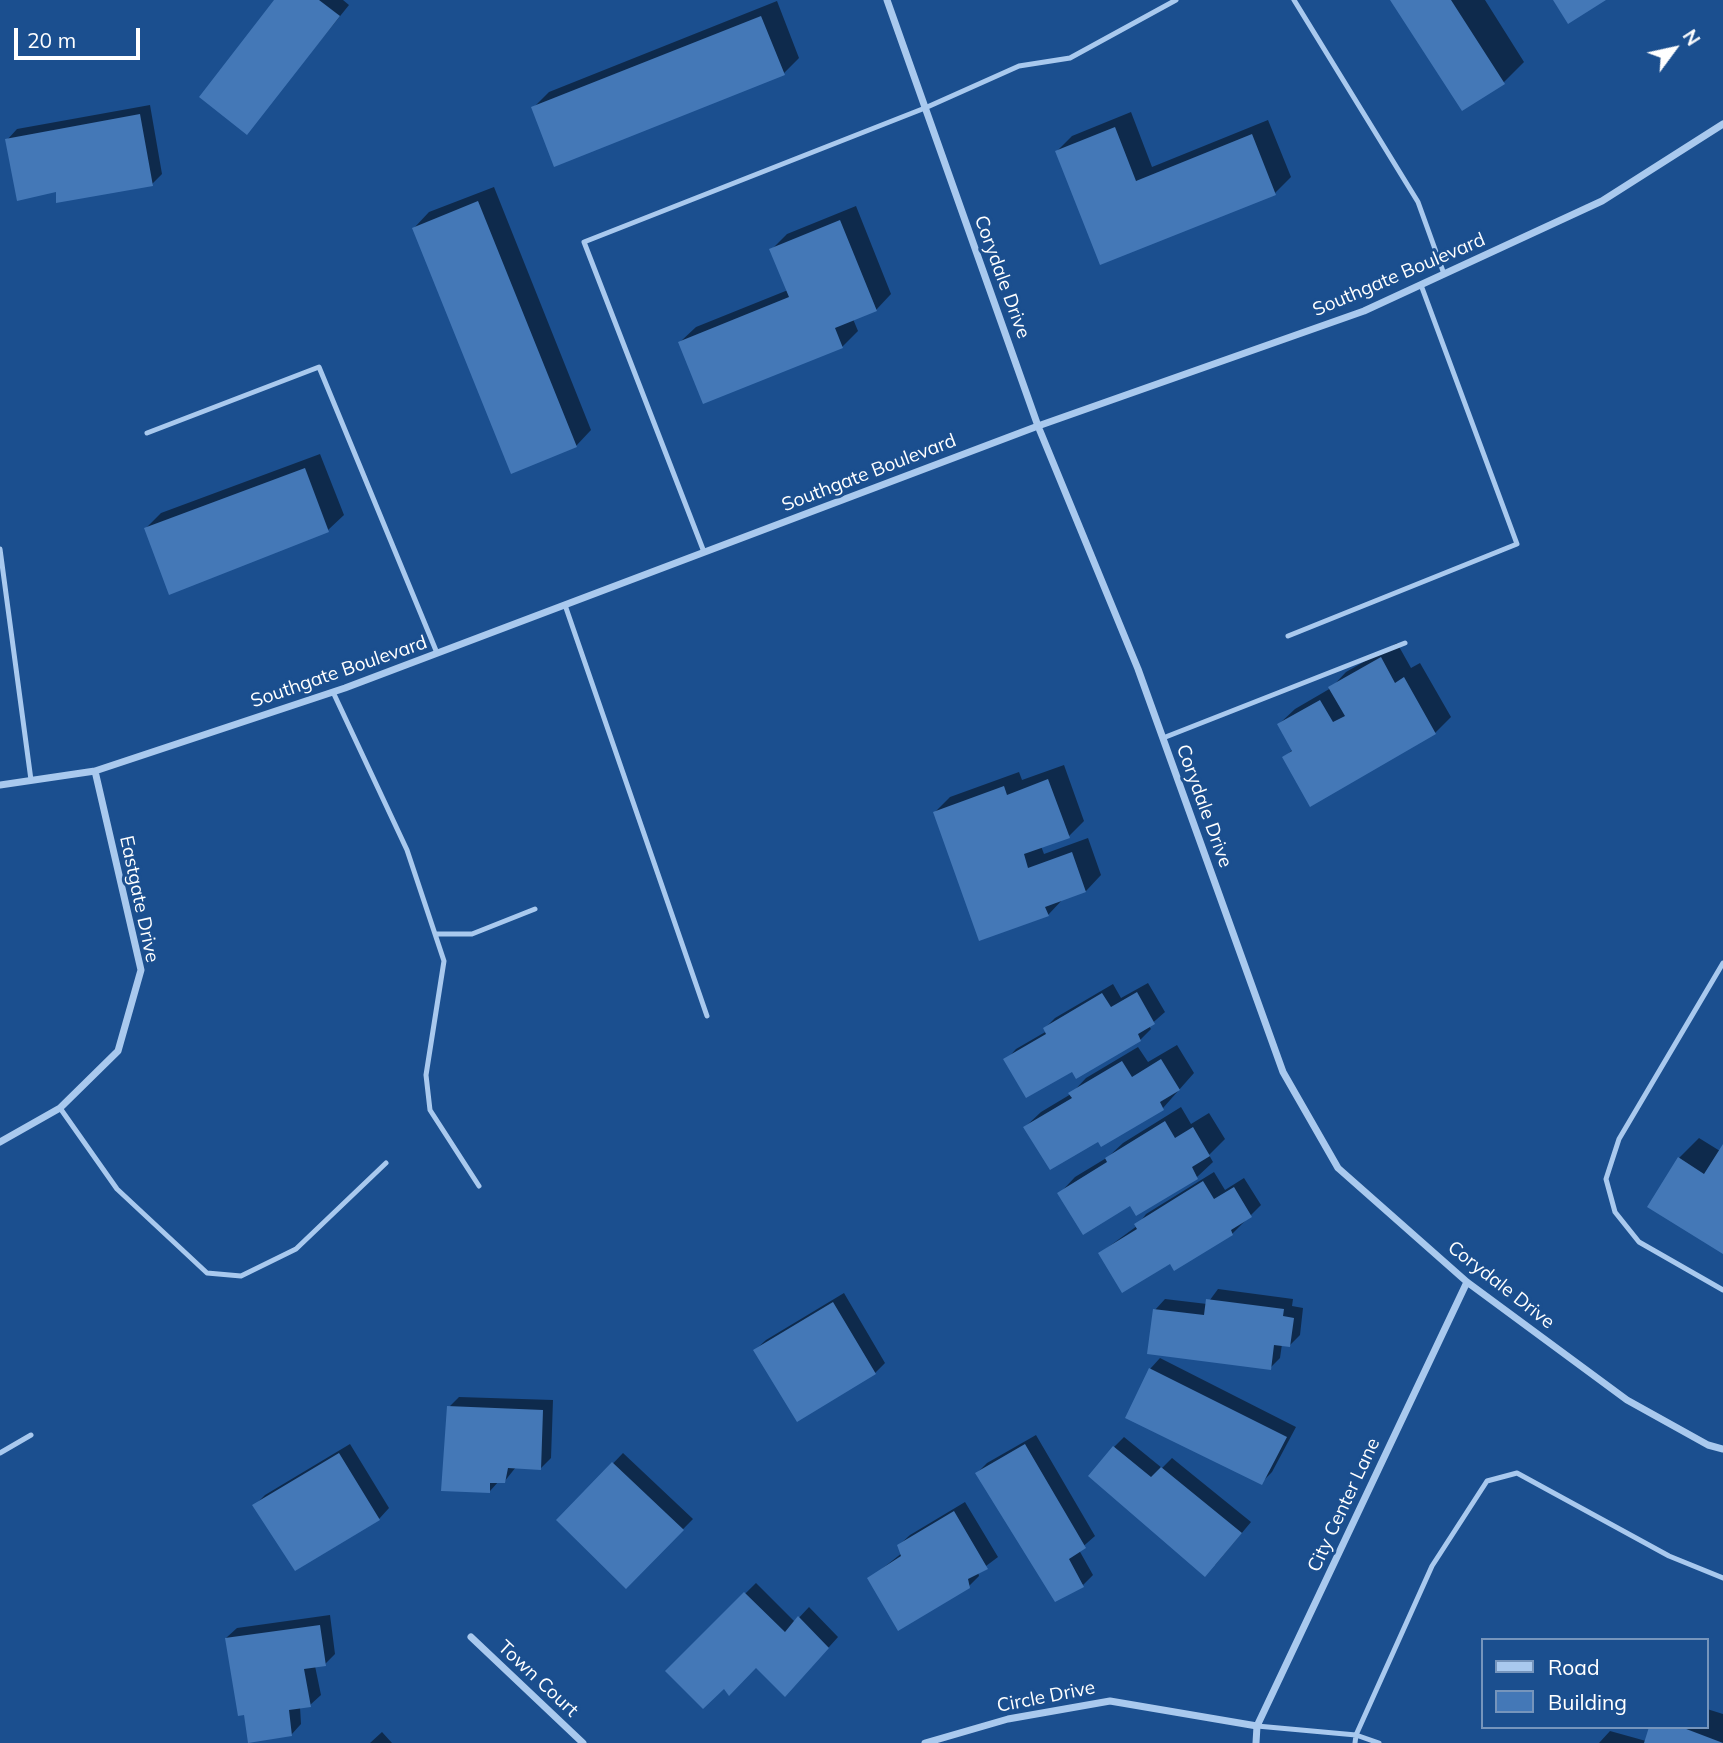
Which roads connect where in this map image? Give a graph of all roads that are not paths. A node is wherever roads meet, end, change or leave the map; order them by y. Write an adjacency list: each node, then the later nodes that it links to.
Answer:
1 (887, 0): 4 (street, Corydale Drive)
2 (1176, 0): 4 (lane)
3 (1294, 0): 6 (lane)
4 (925, 108): 8 (street, Corydale Drive); 11 (lane)
5 (1723, 124): 6 (street, Southgate Boulevard)
6 (1444, 274): 7 (street, Southgate Boulevard)
7 (1421, 285): 8 (street, Southgate Boulevard); 13 (lane)
8 (1038, 426): 11 (street, Southgate Boulevard); 17 (street, Corydale Drive)
9 (147, 433): 15 (lane)
10 (0, 549): 19 (lane)
11 (704, 552): 12 (street, Southgate Boulevard)
12 (565, 605): 15 (street, Southgate Boulevard); 24 (lane)
13 (1288, 636)
14 (1405, 643): 17 (lane)
15 (437, 653): 16 (street, Southgate Boulevard)
16 (333, 692): 18 (street, Southgate Boulevard); 22 (lane)
17 (1163, 738): 29 (street, Corydale Drive)
18 (95, 771): 19 (street, Southgate Boulevard); 25 (street, Eastgate Drive)
19 (31, 780): 20 (street, Southgate Boulevard)
20 (0, 785)
21 (535, 909): 22 (lane)
22 (436, 934): 28 (lane)
23 (1723, 962): 30 (lane)
24 (707, 1016)
25 (60, 1108): 26 (street, Eastgate Drive); 27 (lane)
26 (0, 1142)
27 (386, 1163)
28 (480, 1186)
29 (1467, 1282): 32 (street, Corydale Drive); 36 (street, City Center Lane)
30 (1723, 1290)
31 (31, 1435): 33 (lane)
32 (1723, 1449)
33 (0, 1453)
34 (1723, 1578): 37 (lane)
35 (471, 1637): 38 (street, Town Court)
36 (1257, 1726): 37 (lane); 39 (street, Circle Drive); 40 (street, City Center Lane)
37 (1356, 1735): 41 (lane); 42 (lane)
38 (583, 1743)
39 (925, 1743)
40 (1256, 1743)
41 (1355, 1743)
42 (1380, 1743)

